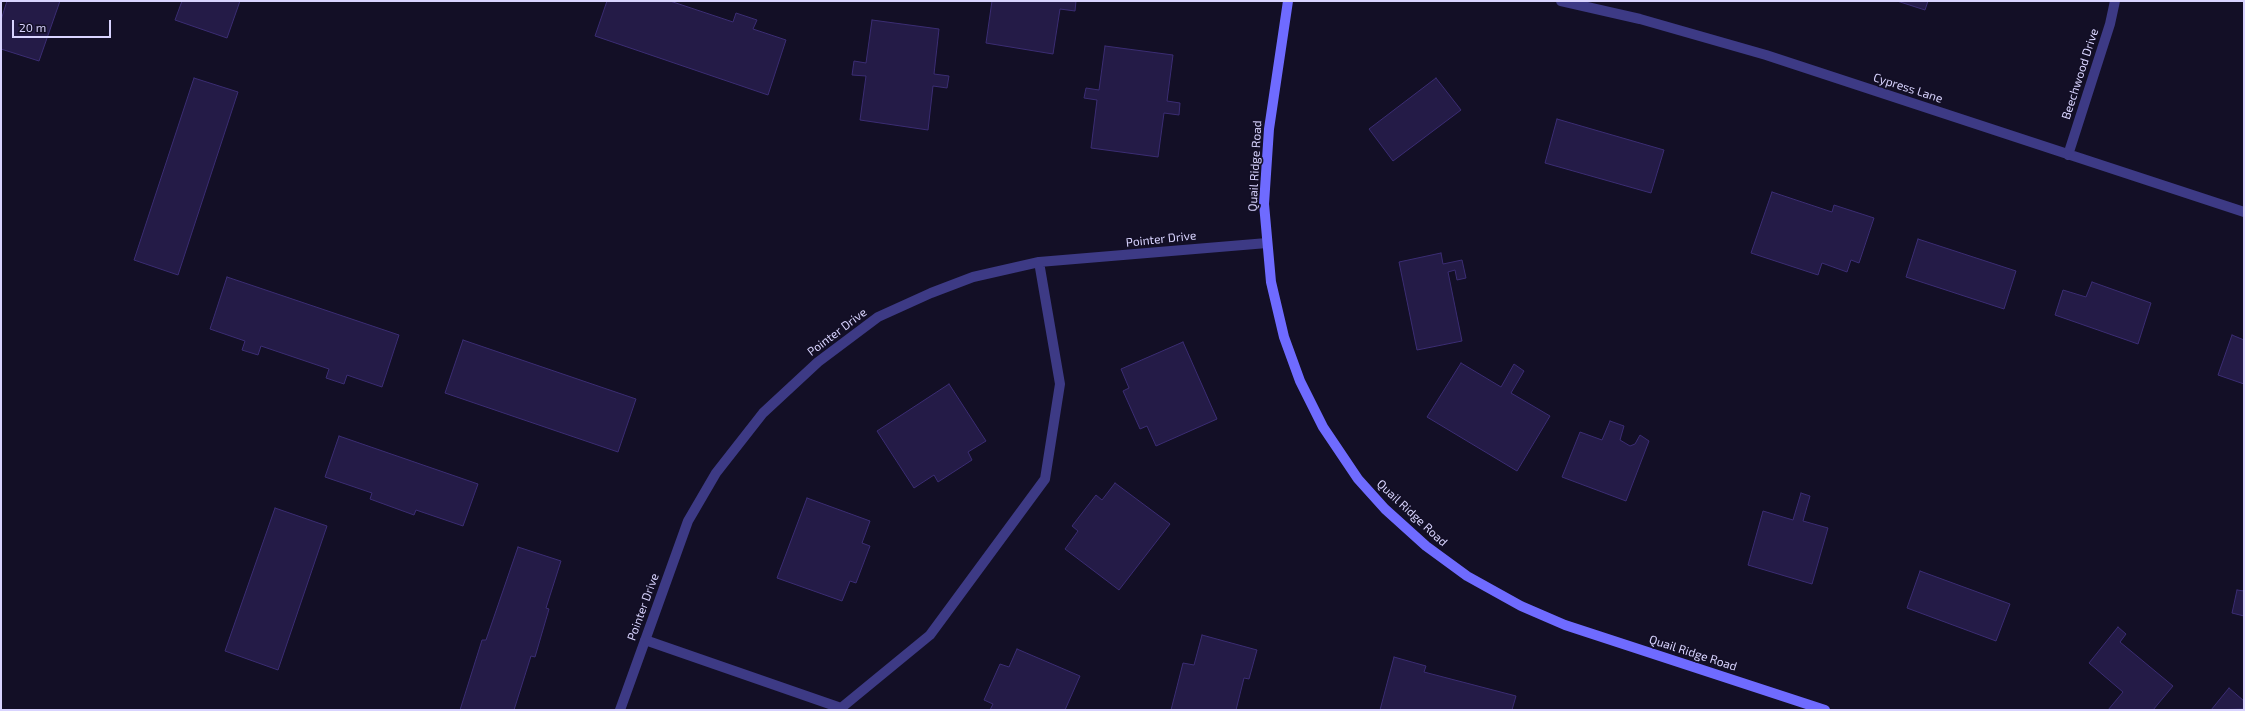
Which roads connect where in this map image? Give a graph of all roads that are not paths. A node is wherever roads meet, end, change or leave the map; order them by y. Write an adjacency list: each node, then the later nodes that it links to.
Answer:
1 (1288, 1): 6 (street, Quail Ridge Road)
2 (1561, 1): 4 (street, Cypress Lane)
3 (2115, 1): 4 (street, Beechwood Drive)
4 (2068, 155): 5 (street, Cypress Lane)
5 (2244, 212)
6 (1267, 243): 7 (street, Pointer Drive); 11 (street, Quail Ridge Road)
7 (1039, 262): 8 (street, Pointer Drive); 9 (street)
8 (645, 640): 9 (street); 10 (street, Pointer Drive)
9 (841, 709)
10 (620, 710)
11 (1826, 710)

